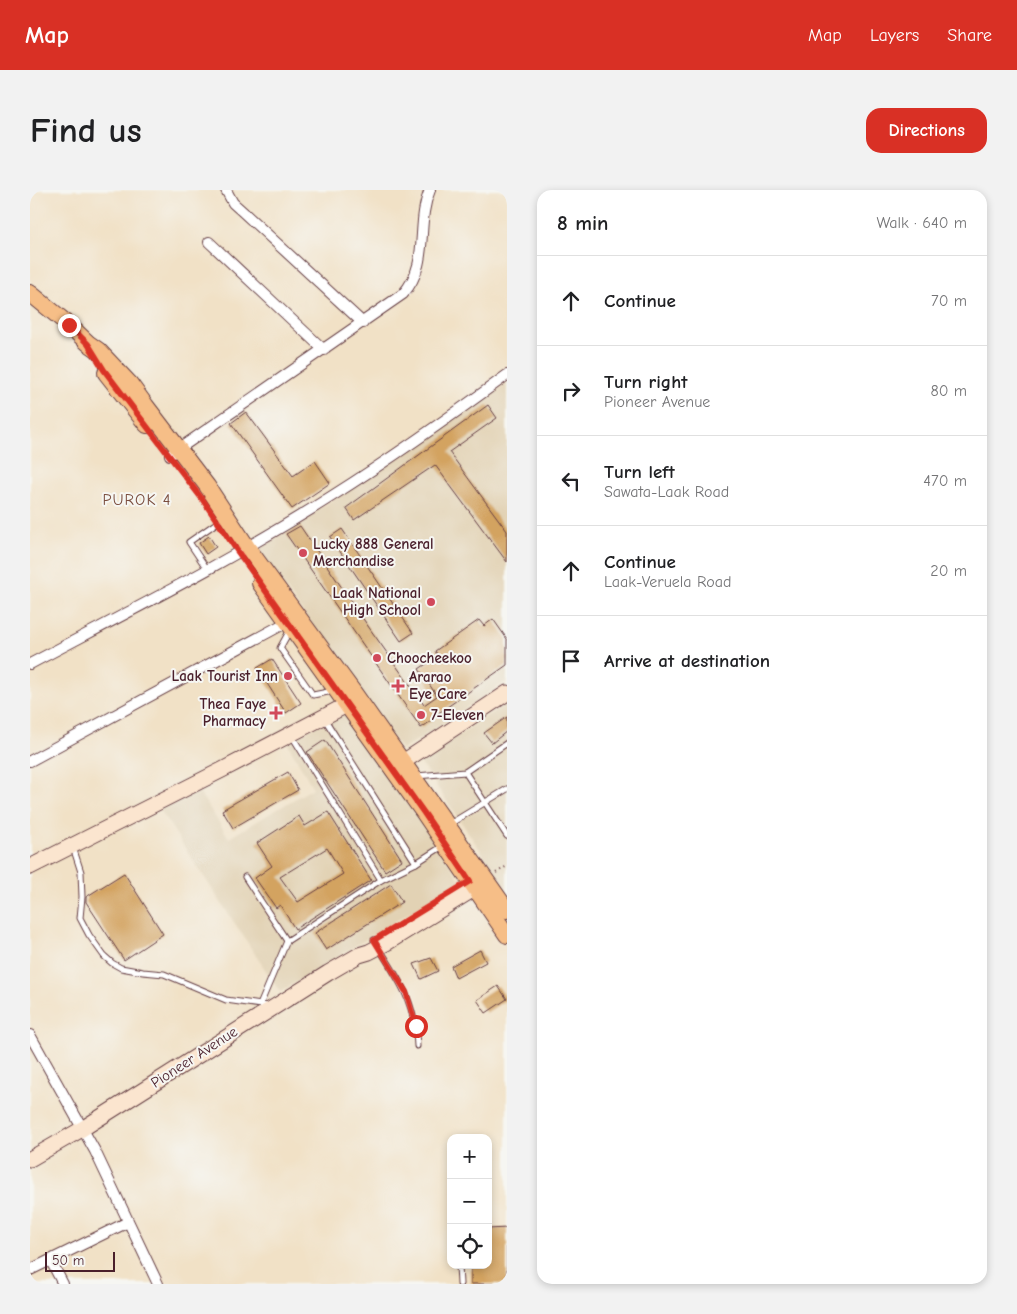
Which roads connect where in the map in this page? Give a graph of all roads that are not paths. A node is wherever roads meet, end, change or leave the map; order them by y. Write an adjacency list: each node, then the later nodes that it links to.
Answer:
1 (226, 190): 5 (street)
2 (430, 190): 5 (street)
3 (209, 242): 6 (street)
4 (30, 293): 8 (main road)
5 (363, 323): 6 (street)
6 (324, 350): 8 (street)
7 (507, 375): 10 (street)
8 (175, 452): 9 (main road); 10 (main road)
9 (218, 522): 10 (main road); 11 (lane)
10 (242, 550): 11 (street); 12 (main road)
11 (207, 570): 13 (street)
12 (293, 622): 15 (main road); 15 (lane); 19 (street)
13 (30, 664)
14 (507, 694): 20 (street)
15 (348, 697): 16 (street); 20 (main road); 27 (main road)
16 (322, 715): 17 (street); 30 (lane)
17 (289, 731): 28 (street); 29 (street); 33 (lane)
18 (507, 743): 21 (lane)
19 (30, 761)
20 (403, 762): 22 (main road)
21 (465, 772): 22 (lane); 24 (lane)
22 (412, 776): 25 (main road)
23 (507, 789): 24 (lane)
24 (485, 802): 25 (lane); 26 (lane)
25 (448, 825): 34 (main road)
26 (507, 836)
27 (445, 845): 30 (lane); 34 (main road)
28 (72, 846): 31 (street); 39 (lane)
29 (30, 858)
30 (416, 863): 33 (lane)
31 (30, 867)
32 (244, 877): 37 (lane)
33 (381, 880): 37 (lane)
34 (478, 881): 35 (main road); 36 (main road); 38 (street, Pioneer Avenue)
35 (507, 910)
36 (507, 935)
37 (287, 942): 39 (lane)
38 (376, 944): 39 (street, Pioneer Avenue); 41 (lane)
39 (267, 1006): 43 (street, Pioneer Avenue)
40 (30, 1035): 42 (street)
41 (417, 1046)
42 (33, 1047): 43 (street)
43 (82, 1129): 44 (street, Pioneer Avenue); 45 (street)
44 (30, 1159)
45 (128, 1222): 46 (street); 50 (street)
46 (51, 1261): 48 (street); 49 (street)
47 (459, 1269): 51 (lane)
48 (30, 1270)
49 (63, 1284)
50 (158, 1284)
51 (460, 1284)

